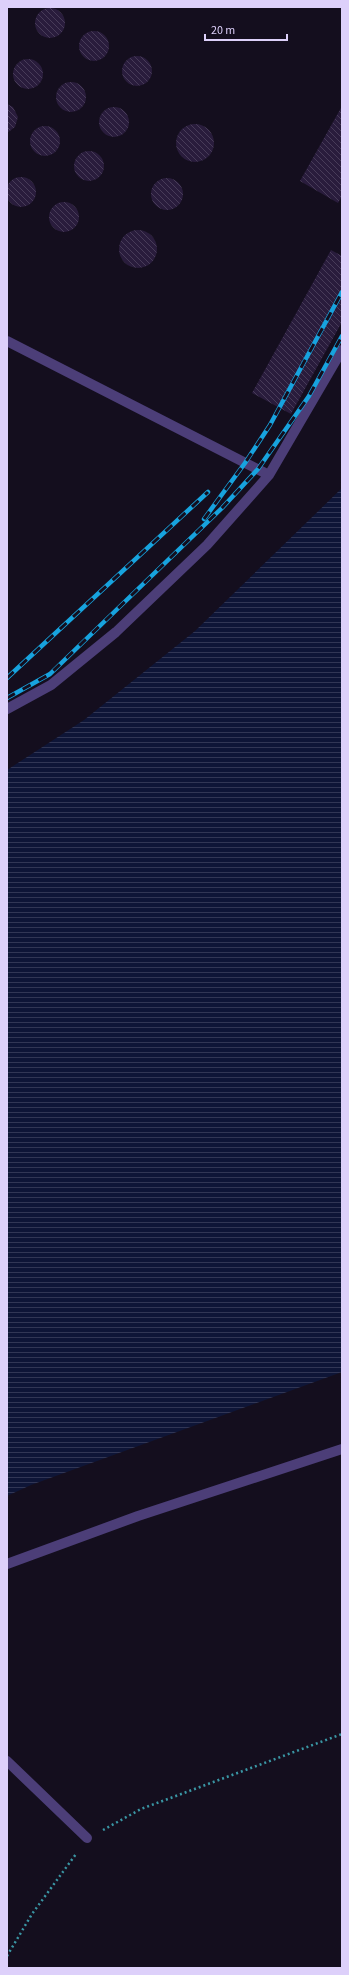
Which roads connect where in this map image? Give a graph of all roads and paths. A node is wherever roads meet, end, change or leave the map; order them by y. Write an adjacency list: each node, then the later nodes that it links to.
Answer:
1 (7, 341): 3 (street)
2 (342, 350): 3 (street)
3 (269, 475): 4 (street)
4 (7, 709)
5 (342, 1449): 6 (street)
6 (7, 1564)
7 (342, 1734): 9 (path)
8 (7, 1761): 9 (street)
9 (87, 1838): 10 (path)
10 (7, 1956)

